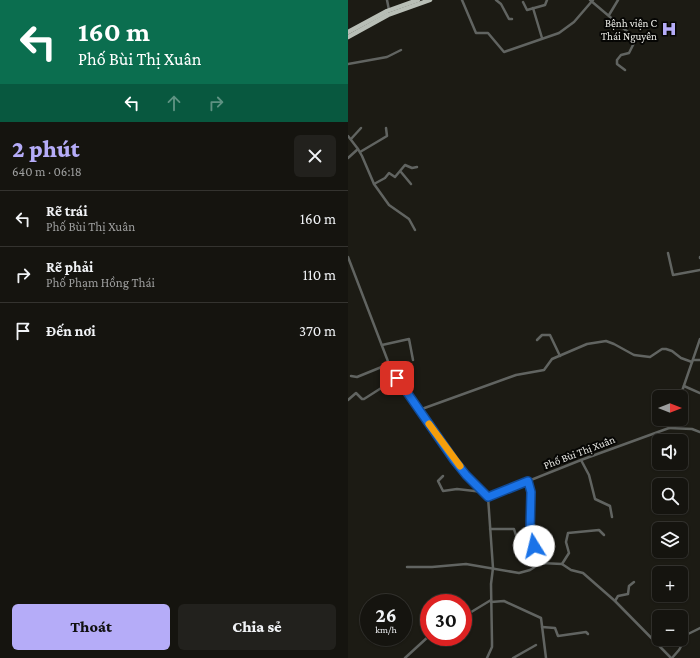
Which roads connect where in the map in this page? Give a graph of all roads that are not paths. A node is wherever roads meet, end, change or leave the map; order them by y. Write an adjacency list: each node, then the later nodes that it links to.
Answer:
1 (387, 0): 11 (street)
2 (418, 0): 11 (highway)
3 (430, 0): 11 (highway)
4 (462, 0): 15 (street)
5 (496, 0): 13 (street)
6 (547, 0): 10 (street)
7 (618, 0): 12 (street)
8 (592, 1): 12 (street); 15 (street)
9 (523, 2): 10 (street)
10 (533, 8): 15 (street)
11 (390, 12): 14 (highway)
12 (609, 15): 18 (street)
13 (512, 19)
14 (348, 35)
15 (542, 38)
16 (401, 50): 17 (street)
17 (348, 64)
18 (625, 70)
19 (361, 128): 22 (street)
20 (386, 128): 23 (street)
21 (348, 136): 22 (street)
22 (351, 139): 23 (street)
23 (359, 150): 24 (street); 27 (street)
24 (348, 158)
25 (417, 167): 26 (street)
26 (401, 172): 27 (street); 28 (street)
27 (374, 184): 29 (street)
28 (411, 184)
29 (415, 230)
30 (668, 254): 32 (street)
31 (348, 257): 35 (street)
32 (700, 270)
33 (700, 339): 39 (street)
34 (537, 340): 36 (street)
35 (382, 345): 37 (street); 40 (street)
36 (560, 356): 39 (street); 47 (street)
37 (413, 360)
38 (700, 360): 39 (street)
39 (693, 361): 43 (street)
40 (389, 364): 41 (street); 42 (street)
41 (351, 376)
42 (397, 378): 46 (street); 47 (street)
43 (684, 386): 44 (street); 45 (street)
44 (683, 390)
45 (700, 393)
46 (348, 400)
47 (419, 410): 53 (street)
48 (669, 428): 49 (street); 50 (street, Phố Bùi Thị Xuân)
49 (700, 432)
50 (581, 460): 52 (street, Phố Bùi Thị Xuân); 55 (street)
51 (443, 476): 53 (street)
52 (528, 481): 54 (street, Phố Bùi Thị Xuân); 59 (street)
53 (484, 492): 54 (street)
54 (488, 497): 56 (street)
55 (612, 517)
56 (490, 529): 58 (street); 62 (street)
57 (604, 535): 60 (street)
58 (519, 545)
59 (538, 564): 60 (street); 62 (street)
60 (562, 564): 65 (street)
61 (407, 567): 62 (street)
62 (493, 568): 64 (street)
63 (634, 582): 65 (street)
64 (491, 601): 66 (street); 67 (street); 73 (street)
65 (615, 601): 76 (street)
66 (472, 612)
67 (542, 627): 69 (street); 75 (street)
68 (700, 628): 76 (street)
69 (588, 634)
70 (420, 644): 72 (street)
71 (536, 645): 74 (street)
72 (405, 658)
73 (487, 658)
74 (513, 658)
75 (546, 658)
76 (672, 658)

